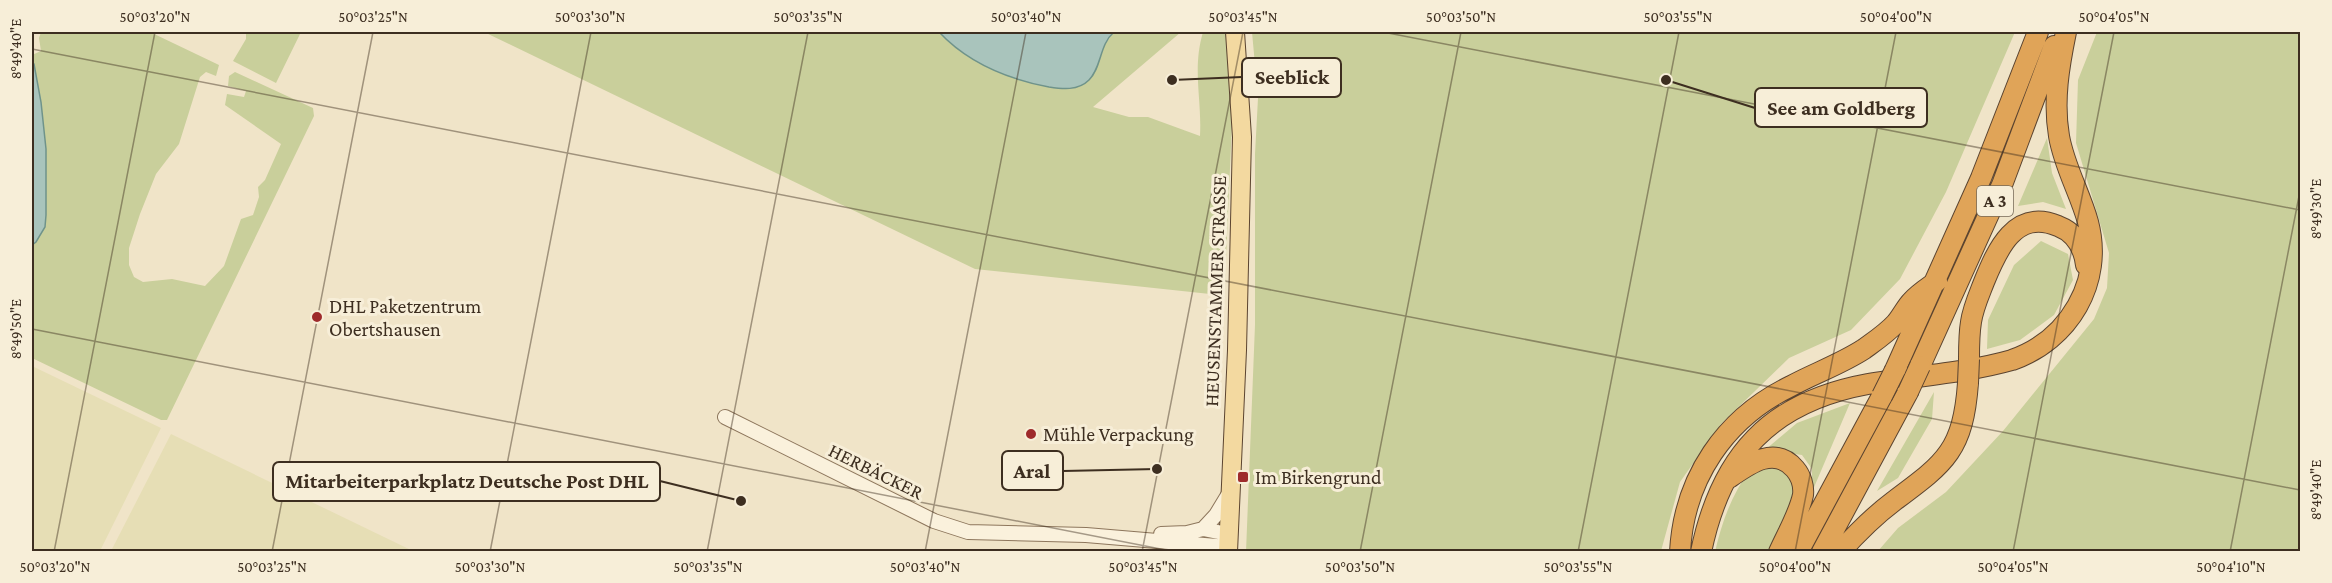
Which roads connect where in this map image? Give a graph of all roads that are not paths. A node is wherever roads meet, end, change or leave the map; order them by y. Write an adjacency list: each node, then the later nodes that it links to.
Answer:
1 (1235, 32): 9 (main road, HEUSENSTAMMER STRASSE)
2 (2037, 32): 5 (highway, A 3)
3 (2060, 32): 17 (highway, A 3, bridge)
4 (2066, 32): 6 (highway)
5 (1937, 280): 13 (highway); 16 (highway, A 3, bridge)
6 (2078, 306): 8 (highway); 18 (highway, bridge)
7 (725, 417): 11 (street, HERBÄCKER)
8 (1722, 483): 14 (highway); 15 (highway)
9 (1230, 492): 10 (street); 12 (main road, HEUSENSTAMMER STRASSE)
10 (1203, 529): 11 (street); 12 (street)
11 (1130, 537): 12 (street)
12 (1228, 544)
13 (1680, 552)
14 (1701, 552)
15 (1779, 552)
16 (1798, 552)
17 (1822, 552)
18 (1840, 552)

